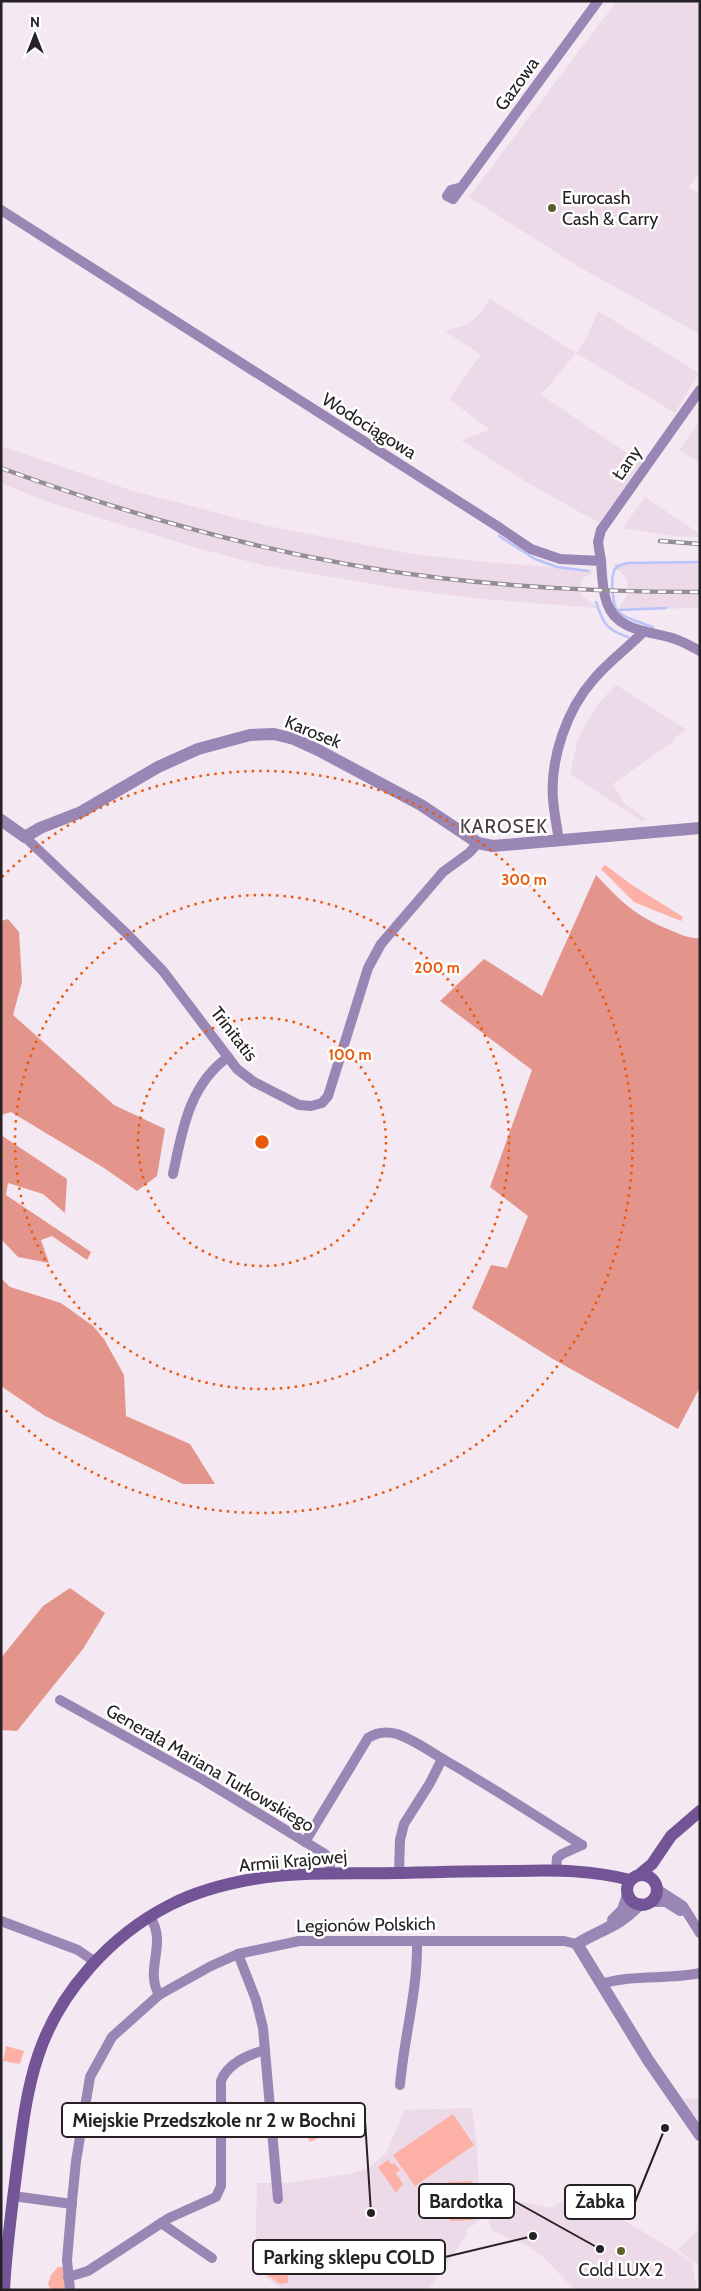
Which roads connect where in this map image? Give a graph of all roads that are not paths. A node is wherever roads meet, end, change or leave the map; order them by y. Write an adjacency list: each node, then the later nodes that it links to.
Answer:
1 (598, 1): 2 (street, Gazowa)
2 (462, 187)
3 (1, 210): 5 (street, Wodociągowa)
4 (700, 390): 5 (street, Łany)
5 (601, 561): 6 (street)
6 (644, 631): 7 (street); 11 (street)
7 (700, 651)
8 (1, 820): 10 (street)
9 (700, 828): 11 (street, Karosek)
10 (25, 837): 12 (street, Karosek); 13 (street, Trinitatis)
11 (559, 841): 12 (street, Karosek)
12 (478, 843): 13 (street, Trinitatis)
13 (228, 1057): 14 (street)
14 (173, 1174)
15 (60, 1700): 19 (street, Generała Mariana Turkowskiego)
16 (442, 1759): 19 (street); 20 (street); 21 (street)
17 (700, 1811): 18 (main road)
18 (686, 1825): 23 (main road); 24 (main road)
19 (305, 1842): 22 (street, Generała Mariana Turkowskiego)
20 (560, 1870): 21 (main road, Armii Krajowej); 23 (main road, Armii Krajowej)
21 (399, 1873): 22 (main road, Armii Krajowej)
22 (330, 1874): 26 (main road, Armii Krajowej)
23 (631, 1885): 24 (main road); 25 (main road); 29 (street)
24 (656, 1886): 25 (main road); 28 (street)
25 (645, 1903): 28 (street); 29 (street)
26 (150, 1917): 33 (main road, Armii Krajowej); 36 (street)
27 (1, 1921): 33 (street)
28 (698, 1930)
29 (597, 1932): 31 (street)
30 (417, 1942): 31 (street, Legionów Polskich); 32 (street, Legionów Polskich); 38 (street)
31 (577, 1944): 35 (street)
32 (238, 1954): 36 (street, Legionów Polskich); 37 (street)
33 (94, 1962): 40 (main road, Armii Krajowej)
34 (700, 1973): 35 (street)
35 (601, 1984): 39 (street)
36 (159, 1995): 42 (street, Legionów Polskich)
37 (265, 2050): 41 (street); 43 (street)
38 (400, 2085)
39 (700, 2136)
40 (13, 2196): 42 (street); 46 (main road, Armii Krajowej)
41 (278, 2199)
42 (72, 2204): 45 (street, Legionów Polskich)
43 (161, 2223): 44 (street); 45 (street)
44 (212, 2258)
45 (68, 2277): 47 (street, Legionów Polskich)
46 (4, 2290)
47 (70, 2290)

